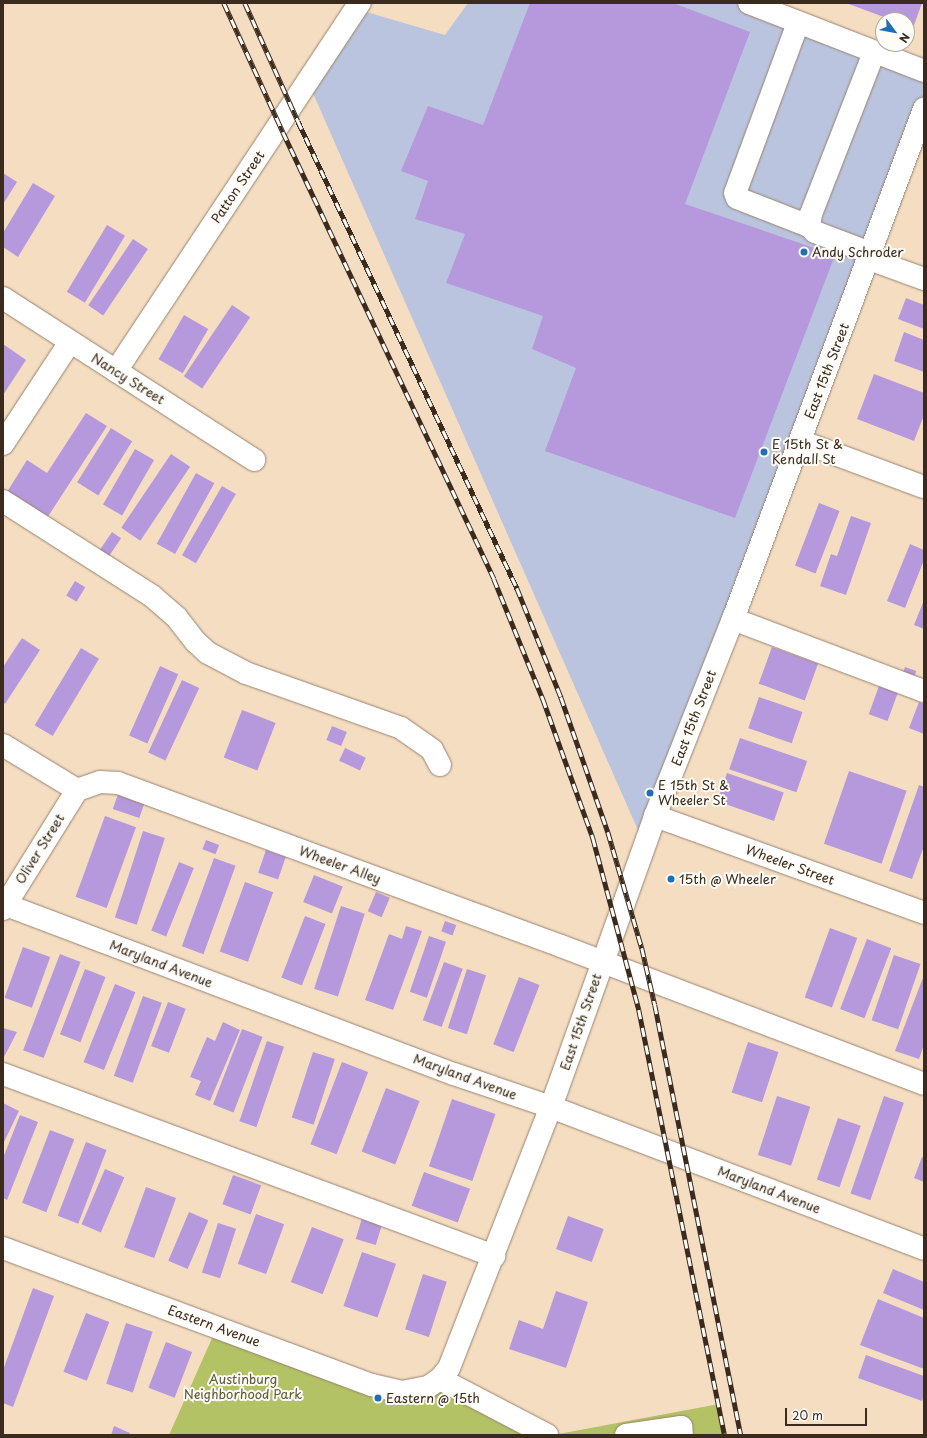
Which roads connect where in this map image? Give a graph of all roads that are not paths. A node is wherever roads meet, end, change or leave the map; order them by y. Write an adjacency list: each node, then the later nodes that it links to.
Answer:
1 (360, 3): 12 (street, Patton Street)
2 (749, 3): 3 (street)
3 (798, 23): 4 (street); 7 (street)
4 (874, 52): 5 (street); 7 (street)
5 (924, 71)
6 (924, 109): 8 (street, East 15th Street)
7 (809, 226): 8 (street)
8 (869, 256): 9 (street); 13 (street, East 15th Street)
9 (924, 279)
10 (3, 298): 11 (street, Nancy Street)
11 (70, 342): 12 (street, Nancy Street); 14 (street)
12 (116, 371): 15 (street, Nancy Street)
13 (800, 441): 16 (street); 18 (street, East 15th Street)
14 (3, 444)
15 (254, 460)
16 (924, 487)
17 (3, 501): 21 (street)
18 (733, 619): 19 (street); 23 (street, East 15th Street)
19 (924, 691)
20 (3, 745): 22 (street)
21 (440, 765)
22 (77, 790): 24 (street, Oliver Street); 26 (street, Wheeler Alley)
23 (656, 816): 25 (street, Wheeler Street); 26 (street, East 15th Street)
24 (4, 907): 29 (street, Maryland Avenue)
25 (924, 914)
26 (603, 962): 28 (street, Wheeler Alley); 29 (street, East 15th Street)
27 (3, 1074): 32 (street)
28 (924, 1084)
29 (551, 1107): 31 (street, Maryland Avenue); 32 (street, East 15th Street)
30 (3, 1248): 33 (street, Eastern Avenue)
31 (924, 1249)
32 (494, 1256): 33 (street, East 15th Street)
33 (434, 1383): 34 (street)
34 (547, 1435)
35 (626, 1435): 36 (street)
36 (682, 1435)

